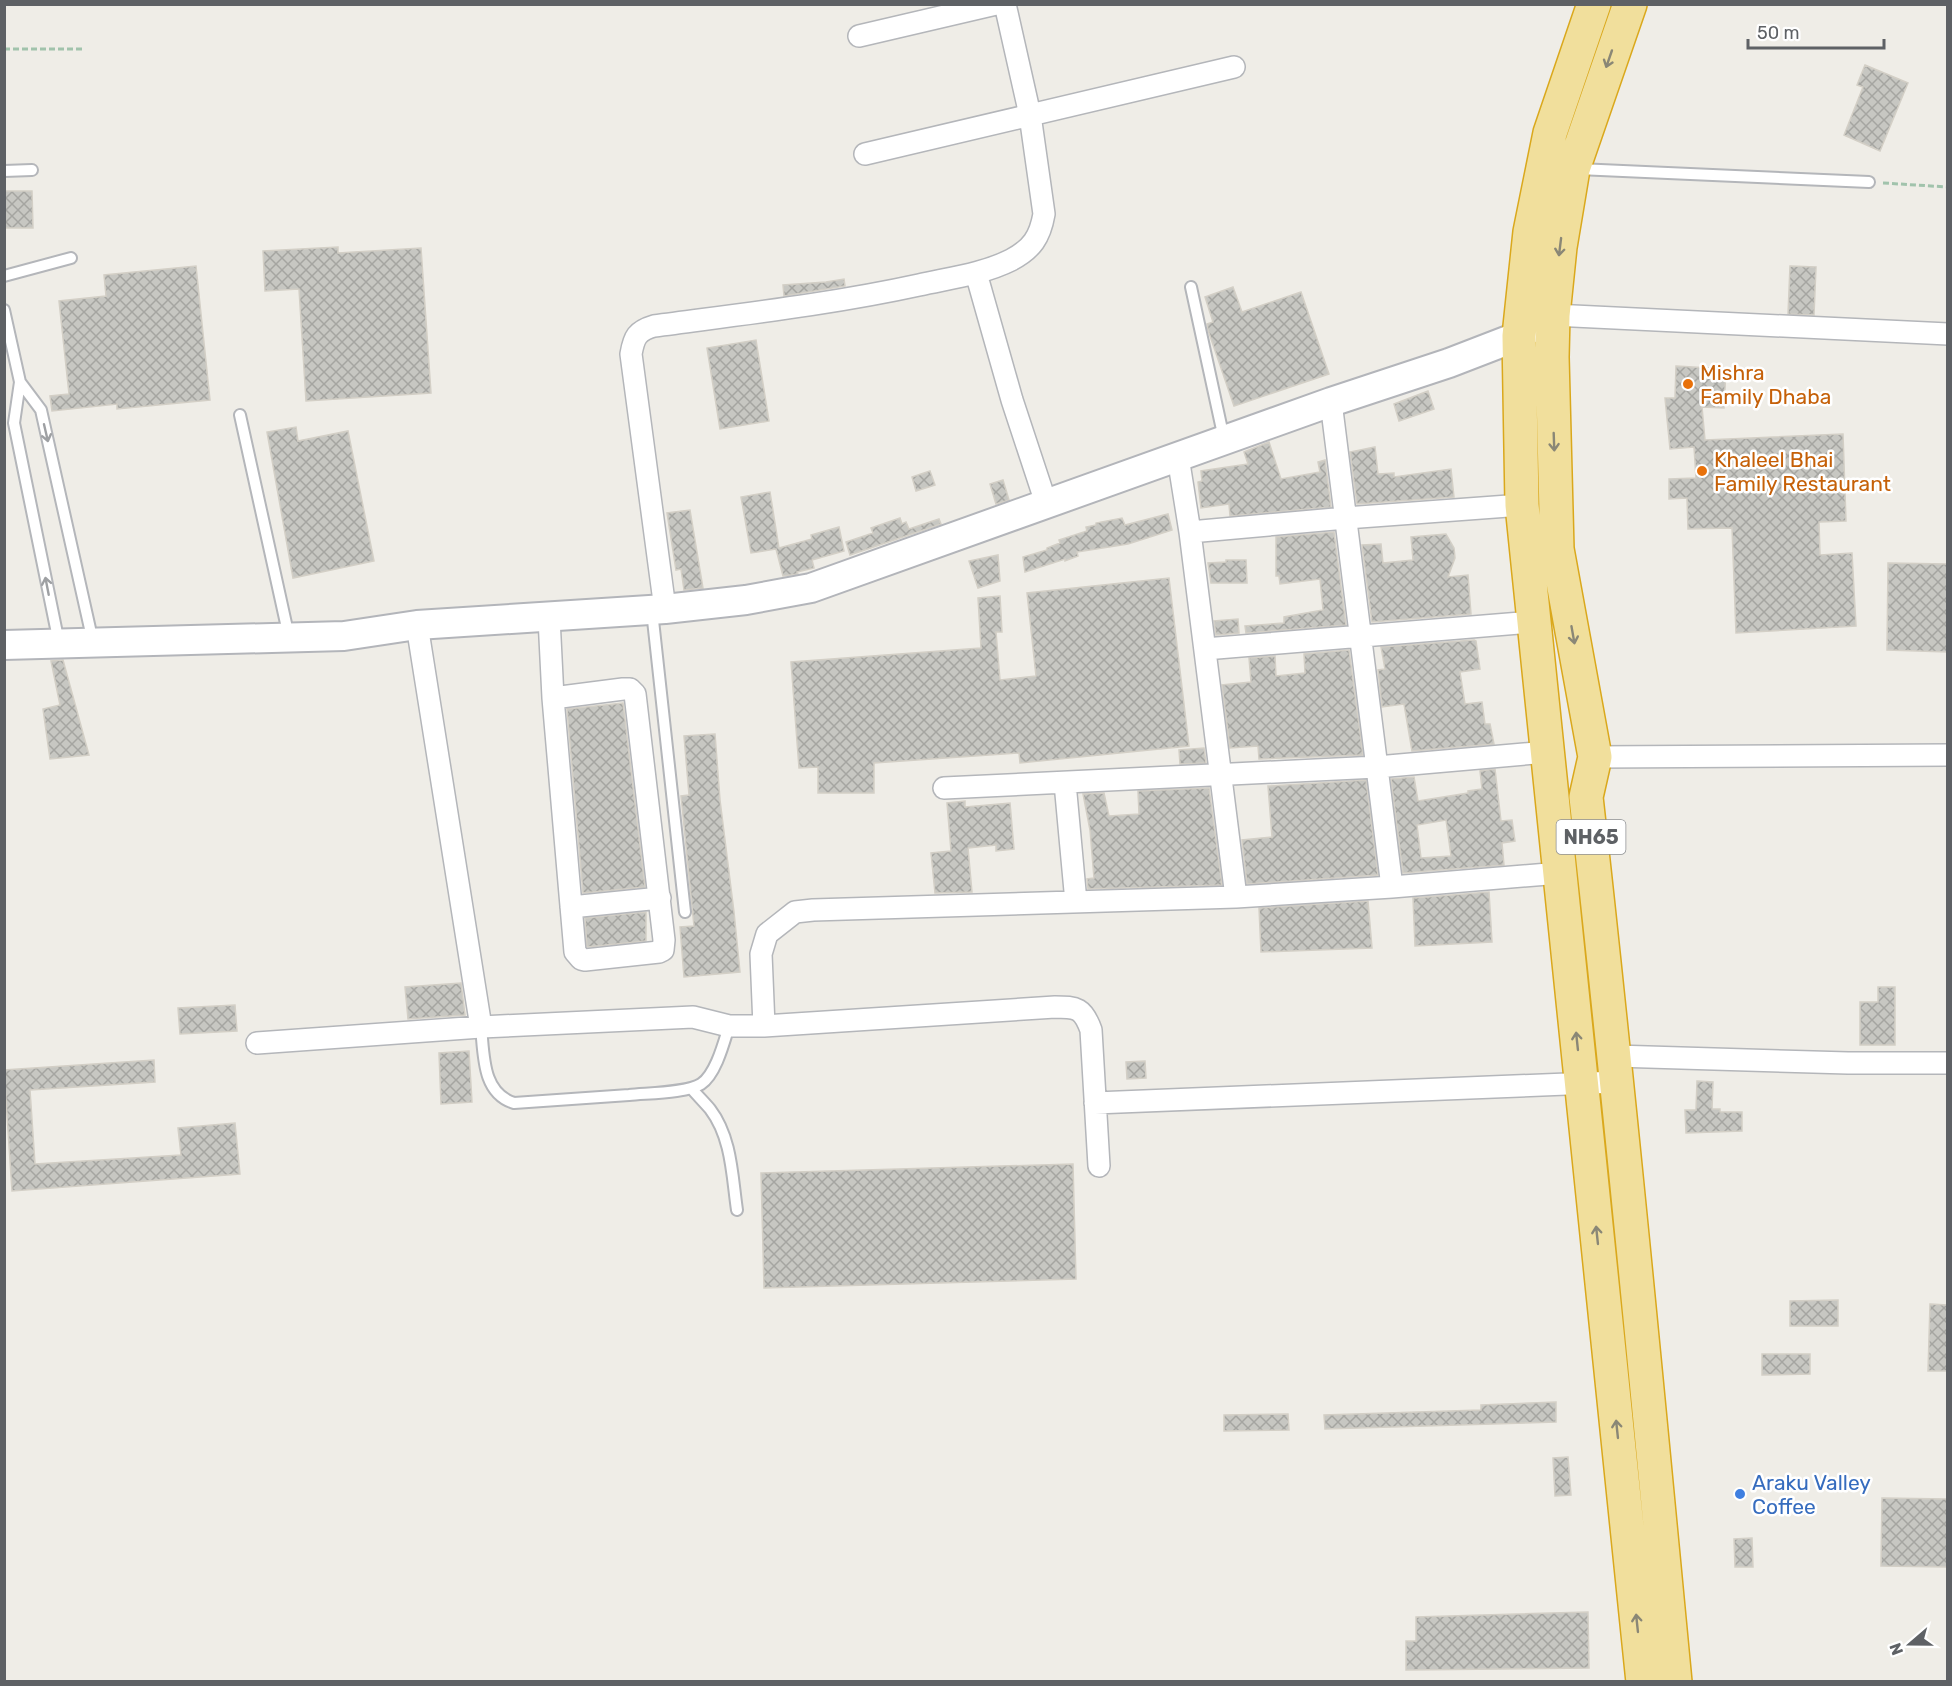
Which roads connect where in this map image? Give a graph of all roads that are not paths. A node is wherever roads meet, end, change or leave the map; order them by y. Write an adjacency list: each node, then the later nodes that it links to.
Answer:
1 (996, 4): 5 (street)
2 (1005, 4): 7 (street)
3 (1594, 4): 20 (highway, NH65)
4 (1629, 4): 9 (highway, NH65, one-way to 9)
5 (859, 36)
6 (1234, 67): 7 (street)
7 (1030, 115): 8 (street); 14 (street)
8 (865, 154)
9 (1573, 169): 12 (lane); 18 (highway, NH65, one-way to 18)
10 (32, 170): 11 (lane)
11 (4, 171)
12 (1869, 182)
13 (71, 258): 15 (lane)
14 (976, 273): 26 (street); 30 (street)
15 (4, 276)
16 (1191, 286): 24 (lane)
17 (4, 310): 21 (lane)
18 (1553, 315): 19 (street); 20 (main road); 43 (highway, NH65, one-way to 43)
19 (1947, 334)
20 (1519, 336): 22 (main road); 27 (highway, NH65)
21 (20, 382): 36 (lane, one-way to 36); 37 (lane, one-way to 21)
22 (1331, 402): 24 (main road); 28 (street)
23 (240, 415): 34 (lane)
24 (1225, 441): 25 (main road)
25 (1178, 456): 26 (main road); 29 (street)
26 (1047, 503): 30 (main road)
27 (1522, 505): 28 (street); 32 (highway, NH65)
28 (1346, 518): 29 (street); 35 (street)
29 (1190, 532): 39 (street)
30 (659, 610): 31 (main road); 54 (lane)
31 (549, 618): 33 (main road); 40 (street)
32 (1533, 622): 35 (street); 41 (highway, NH65)
33 (417, 625): 34 (main road); 57 (street)
34 (289, 637): 36 (main road)
35 (1362, 637): 39 (street); 44 (street)
36 (93, 642): 37 (main road)
37 (59, 643): 38 (main road)
38 (4, 645)
39 (1205, 649): 45 (street)
40 (554, 698): 51 (street); 53 (street)
41 (1547, 752): 44 (street); 48 (highway, NH65)
42 (1947, 755): 43 (street)
43 (1595, 757): 60 (highway, NH65)
44 (1377, 767): 45 (street); 49 (street)
45 (1221, 774): 46 (street); 50 (street)
46 (1065, 783): 47 (street); 52 (street)
47 (944, 788)
48 (1560, 873): 49 (street); 61 (highway, NH65, one-way to 48)
49 (1392, 887): 50 (street)
50 (1236, 897): 52 (street)
51 (660, 898): 53 (street); 53 (street)
52 (1076, 902): 56 (street)
53 (572, 907)
54 (685, 912)
55 (729, 1026): 56 (street); 57 (street); 62 (lane)
56 (764, 1026): 63 (street)
57 (480, 1027): 58 (street); 62 (lane)
58 (257, 1043)
59 (1947, 1063): 60 (street)
60 (1615, 1069): 61 (street); 67 (highway, NH65)
61 (1581, 1083): 63 (street); 66 (highway, NH65, one-way to 61)
62 (691, 1088): 65 (lane)
63 (1095, 1103): 64 (street)
64 (1099, 1166)
65 (737, 1210)
66 (1643, 1682)
67 (1676, 1682)

